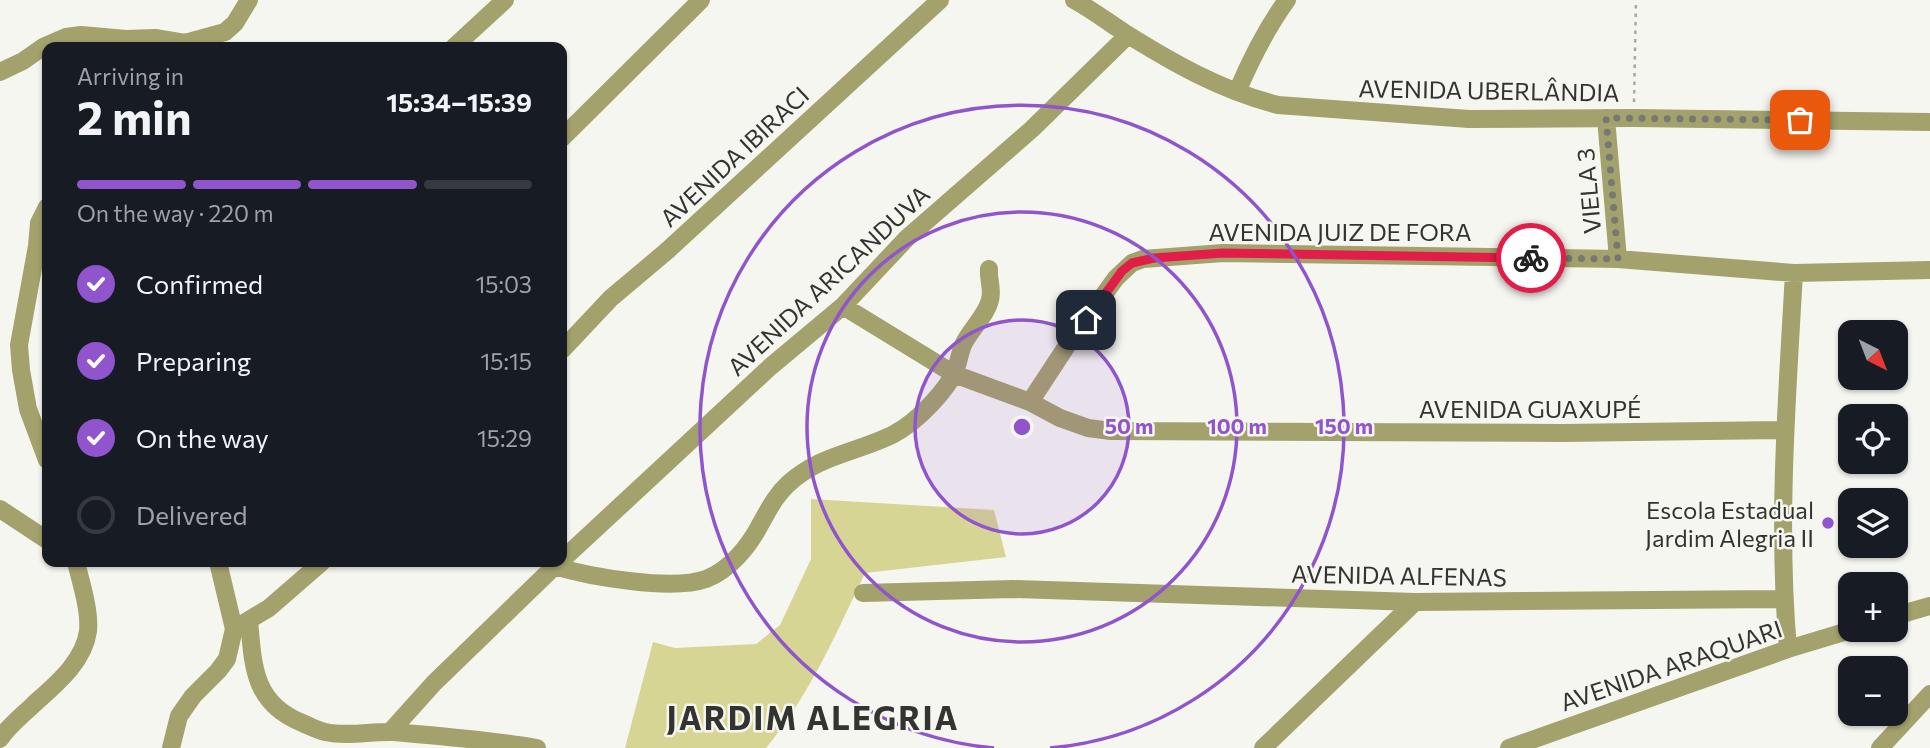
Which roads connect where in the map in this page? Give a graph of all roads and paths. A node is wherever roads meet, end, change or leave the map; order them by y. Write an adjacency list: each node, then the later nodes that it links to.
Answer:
1 (249, 0): 11 (street)
2 (505, 0): 12 (street)
3 (701, 0): 19 (street)
4 (940, 0): 26 (street, AVENIDA IBIRACI)
5 (1287, 0): 15 (street)
6 (1636, 0): 17 (path)
7 (1082, 2): 8 (street, AVENIDA UBERLÂNDIA)
8 (1128, 35): 15 (street, AVENIDA UBERLÂNDIA); 25 (street, AVENIDA ARICANDUVA)
9 (54, 42): 10 (street)
10 (179, 42)
11 (189, 42)
12 (459, 42)
13 (42, 48): 14 (street)
14 (0, 72)
15 (1237, 92): 16 (street, AVENIDA UBERLÂNDIA)
16 (1606, 118): 17 (street, AVENIDA UBERLÂNDIA); 21 (street, VIELA 3)
17 (1633, 118): 18 (street, AVENIDA UBERLÂNDIA)
18 (1930, 122)
19 (567, 133)
20 (42, 217): 30 (street)
21 (1618, 259): 24 (street, AVENIDA JUIZ DE FORA); 28 (street, AVENIDA JUIZ DE FORA)
22 (989, 269): 27 (street)
23 (1930, 270): 24 (street, AVENIDA JUIZ DE FORA)
24 (1794, 273): 29 (street)
25 (843, 306): 27 (street, AVENIDA GUAXUPÉ); 33 (street, AVENIDA ARICANDUVA)
26 (567, 345)
27 (954, 374): 28 (street, AVENIDA GUAXUPÉ); 38 (street)
28 (1030, 402): 29 (street, AVENIDA GUAXUPÉ)
29 (1785, 430): 40 (street)
30 (42, 447)
31 (0, 509): 32 (street)
32 (42, 537)
33 (567, 556)
34 (77, 567): 49 (street)
35 (220, 567): 44 (street)
36 (316, 567): 44 (street)
37 (555, 567): 48 (street, AVENIDA ARICANDUVA)
38 (566, 567)
39 (863, 593): 41 (street, AVENIDA ALFENAS)
40 (1784, 600): 41 (street, AVENIDA ALFENAS); 46 (street)
41 (1415, 602): 52 (street)
42 (1930, 606): 43 (street)
43 (1908, 613)
44 (242, 624): 48 (street); 50 (street)
45 (1838, 634): 46 (street, AVENIDA ARAQUARI)
46 (1788, 649): 53 (street, AVENIDA ARAQUARI)
47 (1930, 694): 54 (street)
48 (390, 732): 51 (street)
49 (0, 738)
50 (171, 748)
51 (537, 748)
52 (1263, 748)
53 (1509, 748)
54 (1880, 748)

